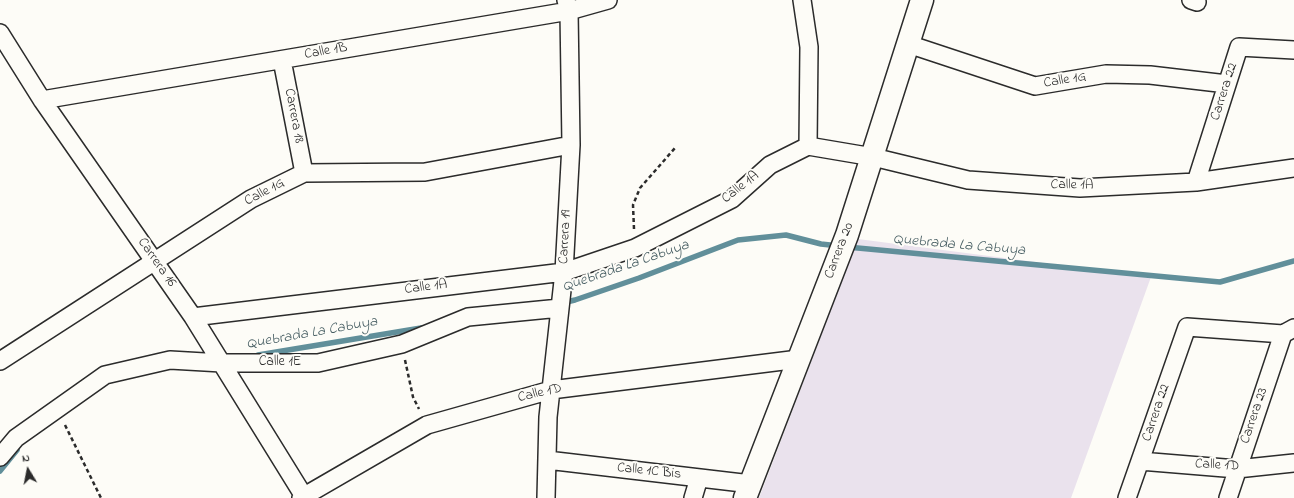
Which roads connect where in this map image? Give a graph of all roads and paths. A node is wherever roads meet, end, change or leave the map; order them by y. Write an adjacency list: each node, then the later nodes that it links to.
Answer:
1 (608, 0): 4 (street, Calle 1B)
2 (802, 0): 12 (street)
3 (922, 0): 6 (street, Carrera 20)
4 (568, 5): 8 (street, Calle 1B); 11 (street, Carrera 19)
5 (0, 33): 10 (street, Carrera 16)
6 (908, 44): 9 (street, Calle 1G); 14 (street, Carrera 20)
7 (1294, 50): 9 (street, Carrera 22)
8 (282, 60): 10 (street, Calle 1B); 16 (street, Carrera 18)
9 (1227, 84): 17 (street, Carrera 22)
10 (42, 100): 19 (street, Carrera 16)
11 (571, 145): 16 (street, Calle 1G); 20 (street, Carrera 19)
12 (808, 146): 14 (street, Calle 1A); 18 (street, Calle 1A)
13 (675, 148): 18 (path)
14 (873, 157): 17 (street, Calle 1A); 26 (street, Carrera 20)
15 (1294, 168): 17 (street, Calle 1A)
16 (304, 173): 19 (street, Calle 1G)
17 (1196, 182)
18 (635, 248): 20 (street, Calle 1A)
19 (154, 261): 22 (street, Carrera 16); 27 (street, Calle 1G)
20 (564, 272): 21 (street, Carrera 19); 22 (street, Calle 1A)
21 (560, 303): 24 (street, Calle 1E); 28 (street, Carrera 19)
22 (193, 317): 25 (street, Carrera 16)
23 (1288, 331): 33 (street, Carrera 22); 35 (street, Carrera 23)
24 (402, 344): 25 (street, Calle 1E); 30 (path)
25 (219, 359): 31 (street, Calle 1E); 39 (street, Carrera 16)
26 (799, 359): 28 (street, Calle 1D); 37 (street, Carrera 20)
27 (0, 361)
28 (552, 390): 30 (street, Calle 1D); 32 (street, Carrera 19)
29 (64, 424): 38 (path)
30 (427, 424): 39 (street, Calle 1D)
31 (0, 457)
32 (547, 460): 36 (street, Calle 1C Bis); 40 (street, Carrera 19)
33 (1140, 461): 35 (street, Calle 1D); 42 (street, Carrera 22)
34 (1294, 463): 35 (street, Calle 1D)
35 (1237, 469): 43 (street, Carrera 23)
36 (699, 478): 37 (street, Calle 1C Bis); 41 (street)
37 (748, 491)
38 (101, 498)
39 (304, 498)
40 (546, 498)
41 (693, 498)
42 (1126, 498)
43 (1228, 498)

